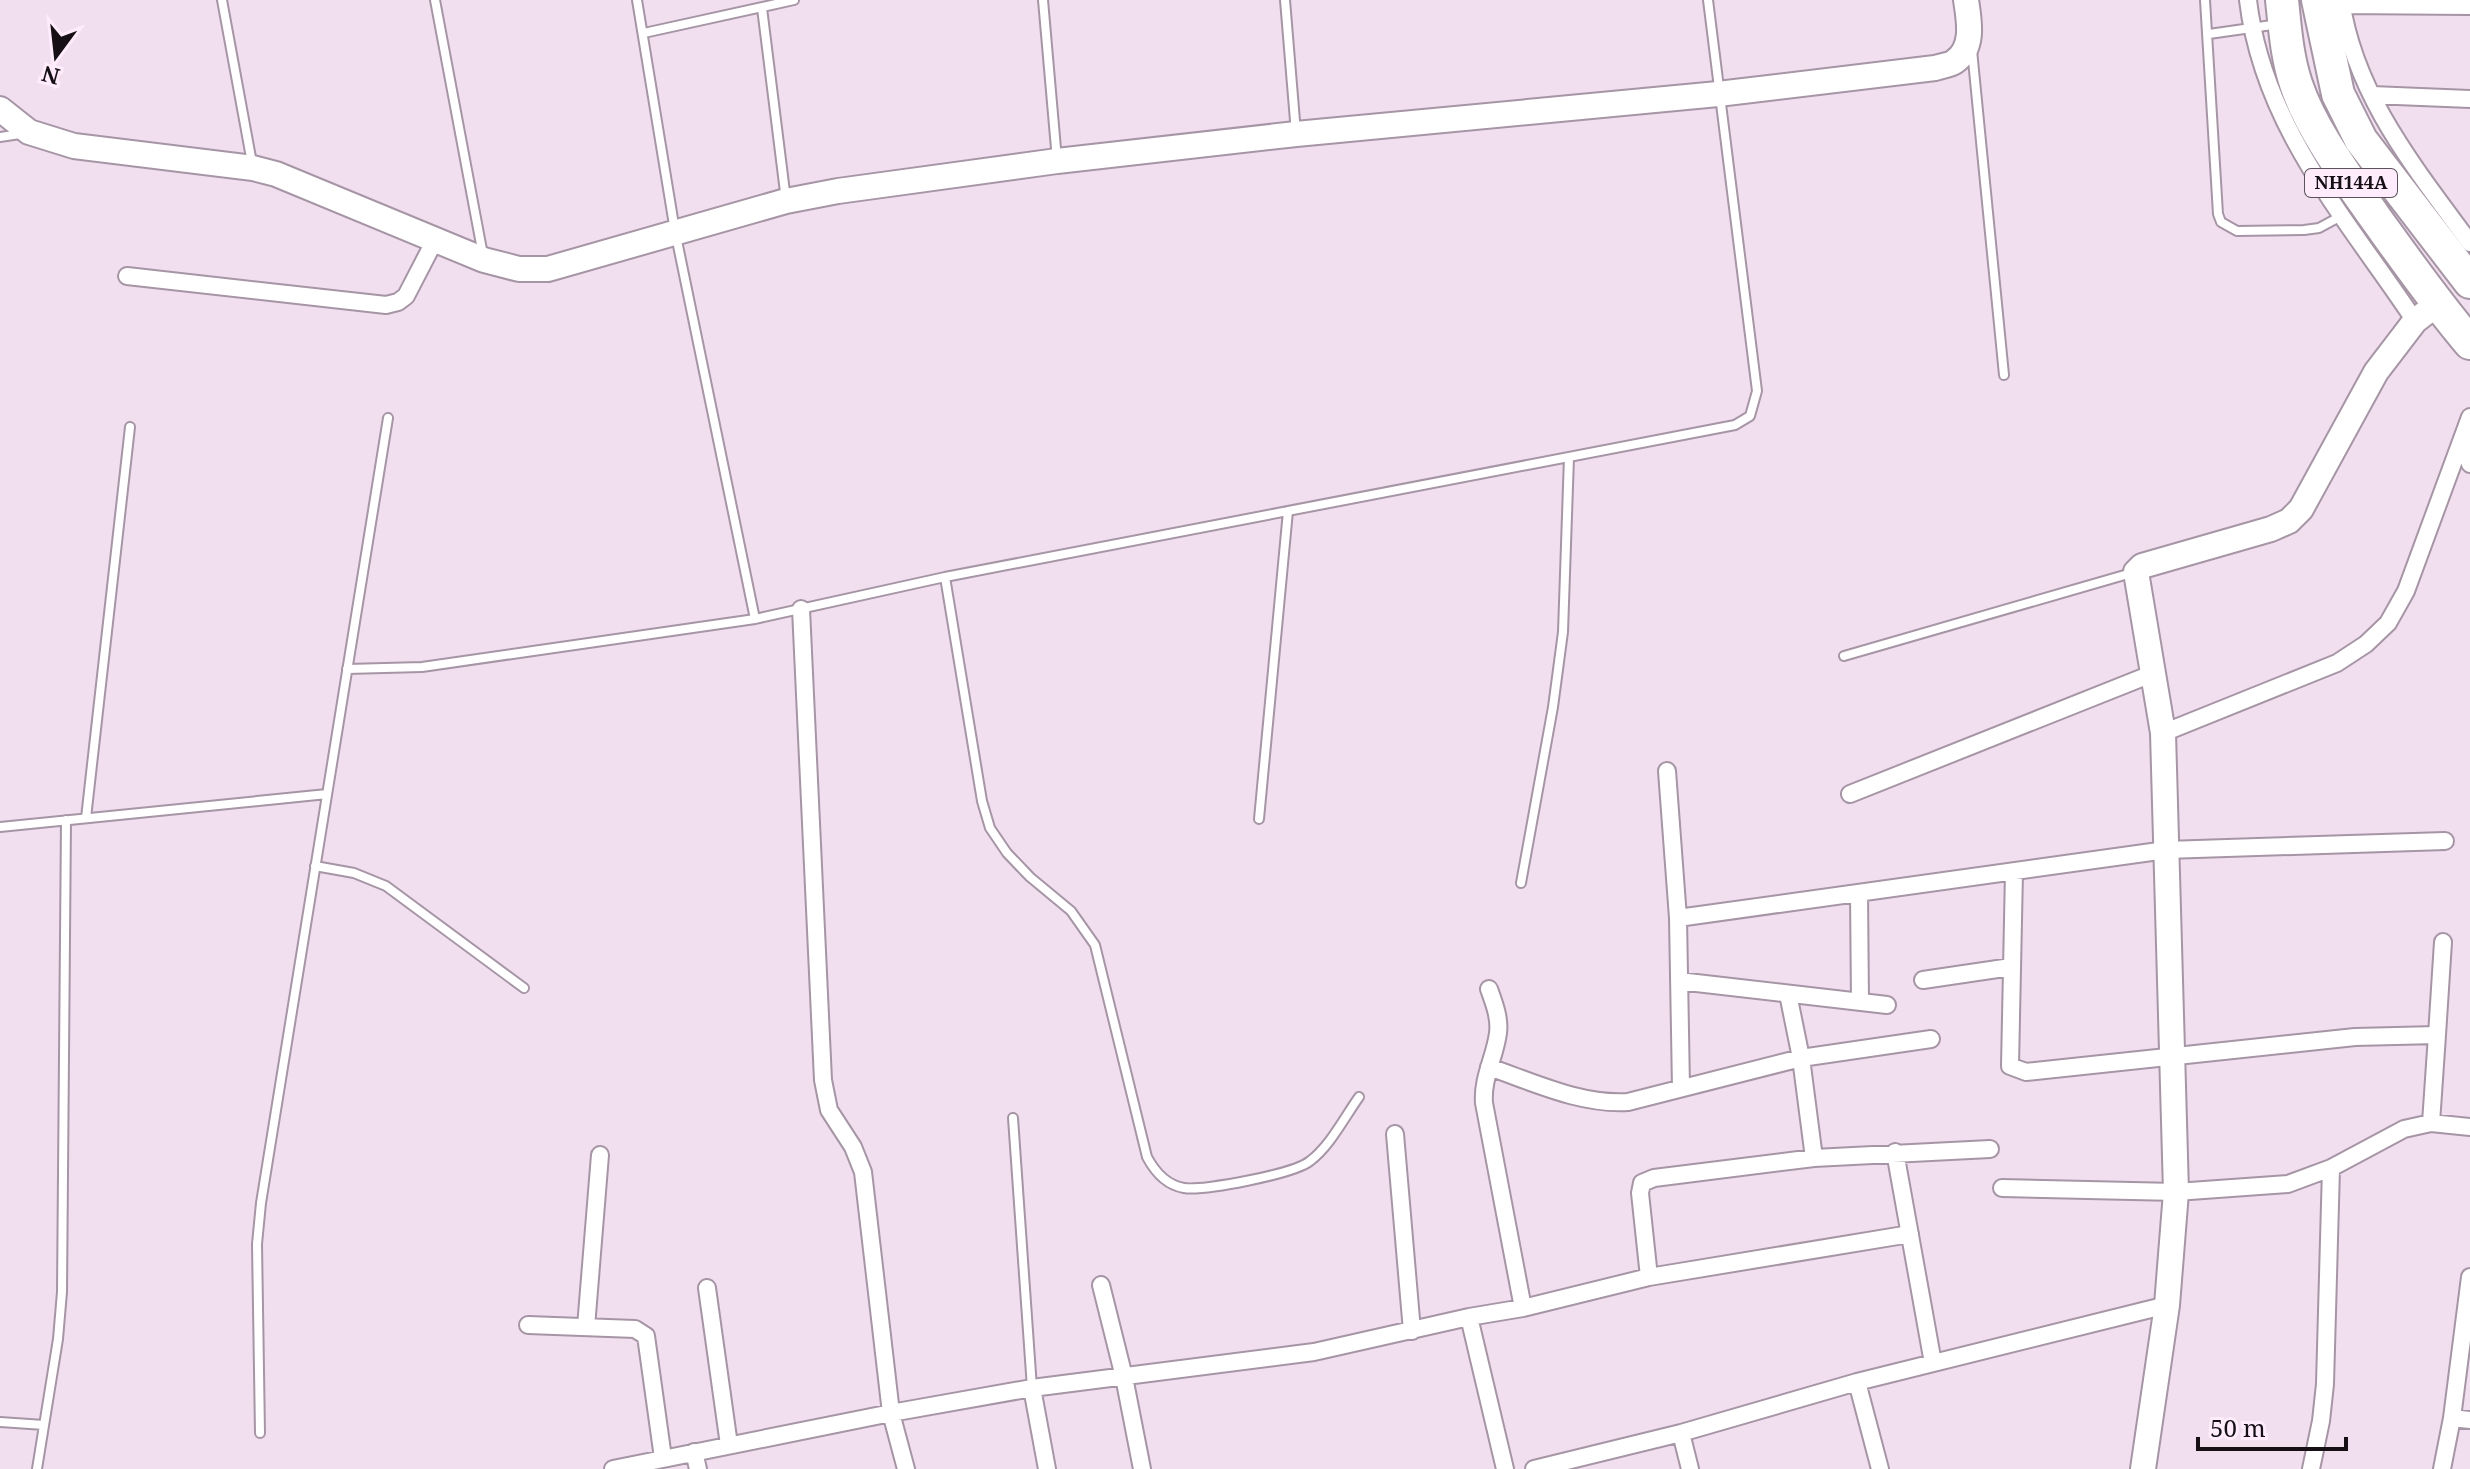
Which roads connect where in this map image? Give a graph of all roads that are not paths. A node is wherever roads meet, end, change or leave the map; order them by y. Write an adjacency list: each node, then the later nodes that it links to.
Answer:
1 (222, 0): 27 (lane)
2 (435, 0): 33 (lane)
3 (637, 0): 17 (lane)
4 (794, 0): 13 (lane)
5 (1043, 0): 26 (lane)
6 (1285, 0): 24 (lane)
7 (1708, 0): 19 (lane)
8 (1966, 0): 15 (street)
9 (2205, 0): 18 (lane)
10 (2248, 0): 16 (street)
11 (2333, 2): 12 (street); 20 (street); 35 (highway, NH144A)
12 (2470, 6)
13 (762, 8): 17 (lane); 28 (lane)
14 (2283, 12): 16 (lane); 29 (highway, NH144A)
15 (1970, 29): 19 (street); 38 (lane)
16 (2252, 29): 18 (lane); 29 (street)
17 (644, 33): 30 (lane)
18 (2209, 34): 29 (lane)
19 (1718, 94): 24 (street); 43 (lane)
20 (2372, 95): 21 (street); 32 (street)
21 (2470, 99)
22 (0, 109): 23 (street)
23 (29, 132): 25 (lane); 27 (street)
24 (1296, 134): 26 (street)
25 (0, 137)
26 (1057, 161): 28 (street)
27 (253, 168): 31 (street)
28 (786, 201): 30 (street)
29 (2352, 210): 36 (highway, NH144A)
30 (675, 231): 33 (street); 49 (lane)
31 (435, 240): 33 (street); 34 (street)
32 (2470, 243)
33 (484, 260)
34 (127, 276)
35 (2470, 282)
36 (2426, 313): 37 (highway, NH144A); 46 (street)
37 (2470, 343)
38 (2004, 375)
39 (2470, 417): 42 (street)
40 (388, 418): 51 (lane)
41 (130, 427): 57 (lane)
42 (2462, 439): 44 (street); 53 (street)
43 (1569, 457): 45 (lane); 65 (lane)
44 (2470, 464)
45 (1288, 511): 47 (lane); 58 (lane)
46 (2136, 572): 50 (lane); 52 (street)
47 (945, 577): 48 (lane); 83 (lane)
48 (801, 609): 49 (lane); 110 (street)
49 (755, 619): 51 (lane)
50 (1844, 656)
51 (347, 669): 55 (lane)
52 (2154, 673): 53 (street); 56 (street)
53 (2163, 733): 62 (street)
54 (1667, 771): 67 (street)
55 (327, 794): 57 (lane); 63 (lane)
56 (1850, 794)
57 (86, 818): 59 (lane)
58 (1259, 819)
59 (66, 820): 60 (lane); 114 (lane)
60 (0, 827)
61 (2445, 841): 62 (street)
62 (2166, 850): 64 (street); 79 (street)
63 (315, 866): 72 (lane); 115 (lane)
64 (2014, 872): 66 (street); 69 (street)
65 (1521, 883)
66 (1859, 893): 67 (street); 75 (street)
67 (1678, 918): 71 (street)
68 (2443, 942): 77 (street)
69 (2011, 967): 70 (street); 79 (street)
70 (1923, 980)
71 (1679, 981): 74 (street); 82 (street)
72 (524, 988)
73 (1489, 989): 81 (street)
74 (1788, 994): 75 (street); 80 (street)
75 (1860, 1002): 76 (street)
76 (1887, 1005)
77 (2437, 1035): 79 (street); 85 (street)
78 (1931, 1039): 80 (street)
79 (2174, 1056): 94 (street)
80 (1801, 1058): 82 (street); 91 (street)
81 (1489, 1067): 82 (street); 101 (street)
82 (1681, 1088)
83 (1359, 1097)
84 (1013, 1118): 109 (lane)
85 (2431, 1123): 86 (street); 92 (street)
86 (2470, 1127)
87 (1395, 1134): 105 (street)
88 (1990, 1149): 89 (street)
89 (1895, 1152): 91 (street); 95 (street)
90 (600, 1155): 104 (street)
91 (1814, 1158): 96 (street)
92 (2331, 1168): 94 (street); 131 (street)
93 (2002, 1188): 94 (street)
94 (2176, 1192): 100 (street)
95 (1910, 1234): 96 (street); 106 (street)
96 (1649, 1277): 101 (street)
97 (2470, 1277): 111 (street)
98 (1101, 1285): 107 (street)
99 (707, 1288): 117 (street)
100 (2167, 1305): 106 (street); 130 (street)
101 (1523, 1308): 102 (street)
102 (1469, 1317): 105 (street); 126 (street)
103 (528, 1325): 104 (street)
104 (586, 1327): 119 (street)
105 (1412, 1331): 107 (street)
106 (1933, 1363): 108 (street)
107 (1124, 1377): 109 (street); 125 (street)
108 (1857, 1382): 116 (street); 129 (street)
109 (1032, 1388): 110 (street); 124 (street)
110 (891, 1413): 117 (street); 123 (street)
111 (2452, 1418): 112 (street); 132 (street)
112 (2470, 1420)
113 (0, 1422): 114 (lane)
114 (44, 1425): 120 (lane)
115 (260, 1433)
116 (1681, 1433): 127 (street); 128 (street)
117 (729, 1445): 118 (street)
118 (694, 1452): 119 (street); 122 (street)
119 (663, 1458): 121 (street)
120 (37, 1469)
121 (613, 1469)
122 (698, 1469)
123 (906, 1469)
124 (1047, 1469)
125 (1142, 1469)
126 (1505, 1469)
127 (1534, 1469)
128 (1690, 1469)
129 (1880, 1469)
130 (2143, 1469)
131 (2311, 1469)
132 (2442, 1469)

